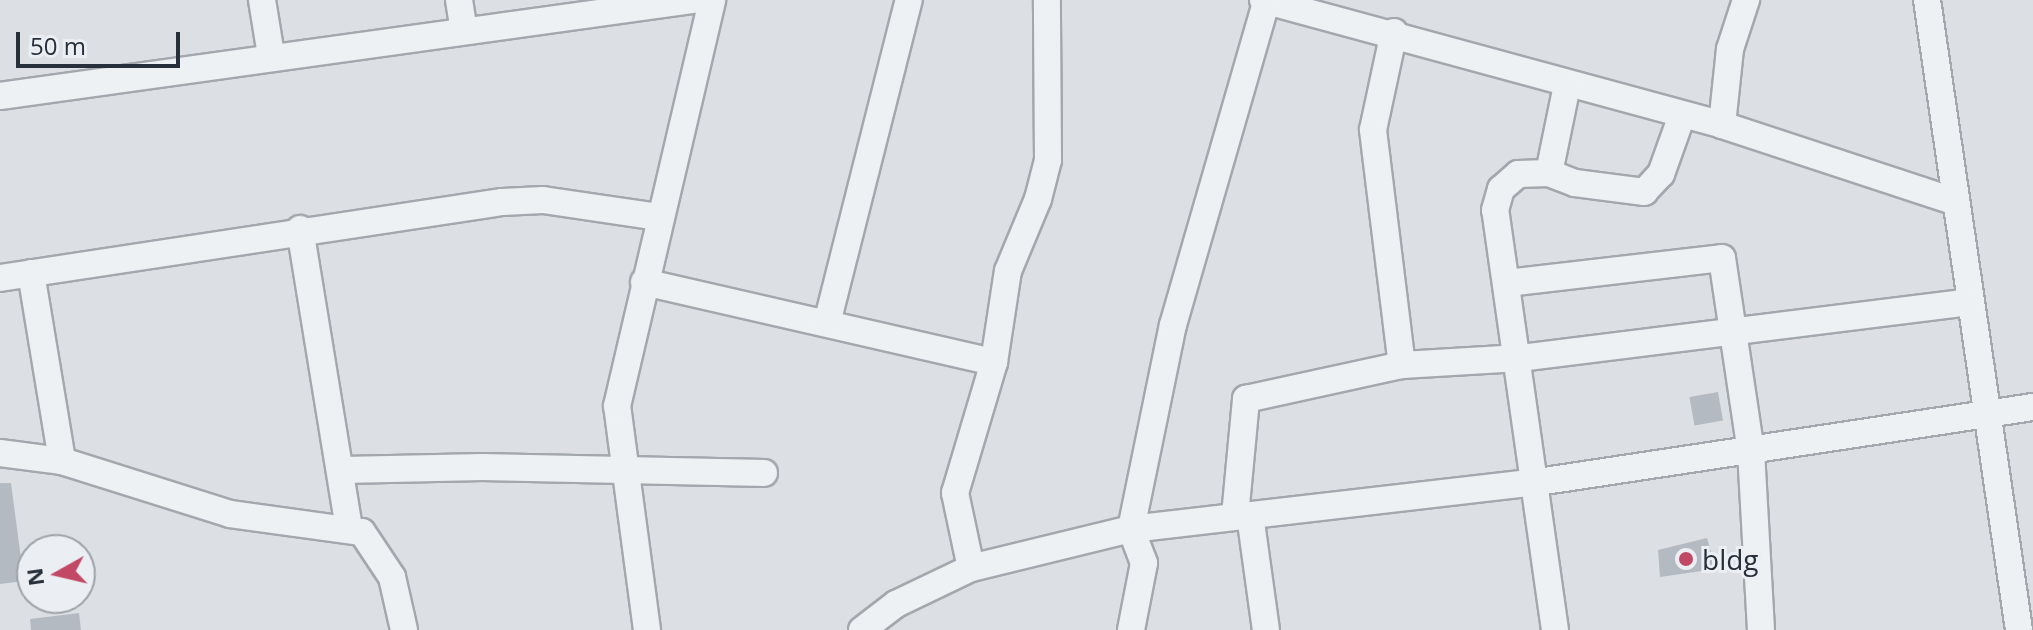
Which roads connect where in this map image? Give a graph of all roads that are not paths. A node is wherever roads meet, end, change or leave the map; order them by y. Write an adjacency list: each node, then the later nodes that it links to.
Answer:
1 (262, 0): 13 (street)
2 (459, 0): 11 (street)
3 (693, 0): 10 (street)
4 (712, 0): 20 (street)
5 (909, 0): 27 (street)
6 (1047, 0): 30 (street)
7 (1266, 0): 12 (street); 43 (street)
8 (1746, 0): 17 (street)
9 (1927, 0): 19 (street)
10 (572, 8): 11 (street)
11 (464, 30): 13 (street)
12 (1394, 32): 14 (street); 31 (street)
13 (271, 55): 15 (street)
14 (1567, 85): 16 (street); 18 (street)
15 (0, 96)
16 (1681, 118): 17 (street); 18 (street)
17 (1722, 125): 19 (street)
18 (1549, 173): 25 (street)
19 (1956, 202): 26 (street)
20 (658, 217): 21 (street); 24 (street)
21 (300, 229): 22 (street); 37 (street)
22 (31, 273): 23 (street); 36 (street)
23 (0, 278)
24 (644, 282): 27 (street); 38 (street)
25 (1507, 283): 28 (street); 29 (street)
26 (1971, 302): 28 (street); 33 (street)
27 (827, 323): 30 (street)
28 (1730, 332): 29 (street); 34 (street)
29 (1520, 358): 31 (street); 40 (street)
30 (994, 362): 44 (street)
31 (1402, 365): 41 (street)
32 (2033, 407): 33 (street)
33 (1987, 415): 34 (street); 52 (street)
34 (1751, 451): 40 (street); 51 (street)
35 (0, 453): 36 (street)
36 (62, 461): 42 (street)
37 (343, 470): 38 (street); 42 (street)
38 (626, 471): 39 (street); 46 (street)
39 (764, 473)
40 (1538, 482): 41 (street); 50 (street)
41 (1243, 516): 43 (street); 49 (street)
42 (349, 527): 45 (street)
43 (1131, 529): 44 (street); 48 (street)
44 (971, 568): 47 (street)
45 (404, 630)
46 (647, 630)
47 (862, 630)
48 (1131, 630)
49 (1266, 630)
50 (1555, 630)
51 (1761, 630)
52 (2019, 630)

